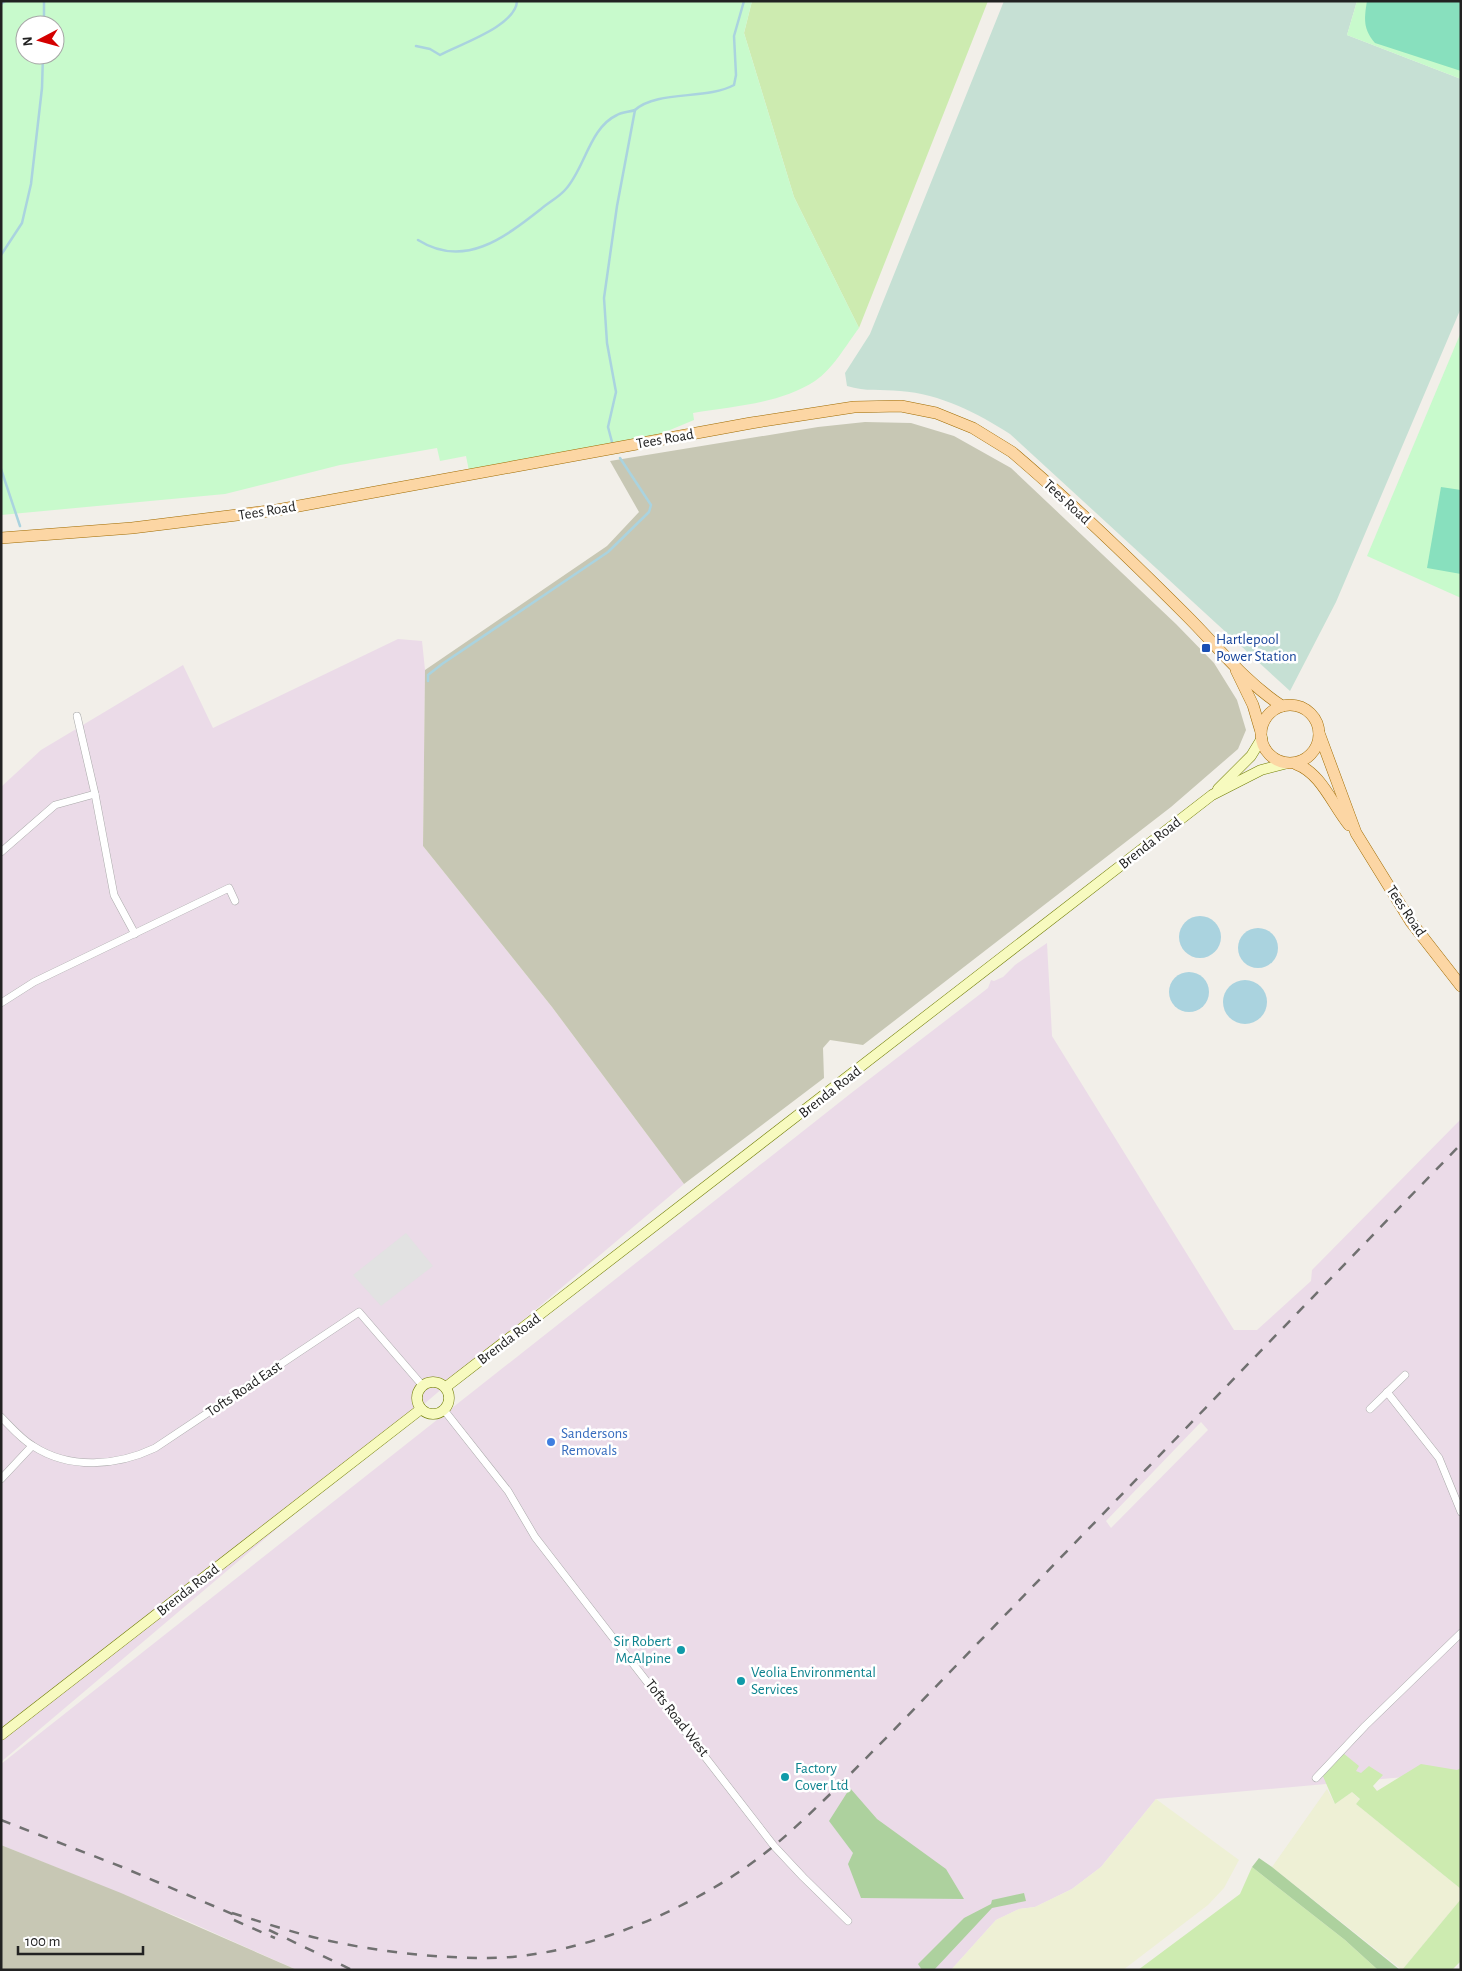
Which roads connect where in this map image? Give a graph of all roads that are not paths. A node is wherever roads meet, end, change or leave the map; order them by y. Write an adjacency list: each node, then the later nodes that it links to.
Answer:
1 (1, 538): 2 (main road, Tees Road)
2 (1236, 669): 3 (main road, Tees Road); 6 (main road, Tees Road)
3 (1282, 706): 5 (main road); 6 (main road)
4 (77, 716): 8 (street)
5 (1319, 733): 7 (main road); 10 (main road, Tees Road)
6 (1262, 736): 7 (main road); 9 (main road, Brenda Road)
7 (1292, 763): 9 (main road, Brenda Road); 10 (main road, Tees Road)
8 (95, 794): 11 (street); 13 (street)
9 (1212, 795): 18 (main road, Brenda Road)
10 (1356, 834): 14 (main road, Tees Road)
11 (1, 852)
12 (235, 901): 13 (street)
13 (135, 934): 15 (street)
14 (1461, 986)
15 (1, 1003)
16 (1405, 1375): 19 (street)
17 (422, 1385): 18 (main road); 20 (main road); 24 (street, Tofts Road East)
18 (446, 1387): 22 (main road)
19 (1387, 1392): 21 (street); 26 (street)
20 (421, 1409): 22 (main road); 28 (main road, Brenda Road)
21 (1370, 1409)
22 (444, 1410): 30 (street, Tofts Road West)
23 (1, 1417): 24 (street)
24 (32, 1446): 25 (street)
25 (1, 1479)
26 (1461, 1512)
27 (1461, 1633): 29 (street)
28 (1, 1735)
29 (1316, 1778)
30 (848, 1921)

